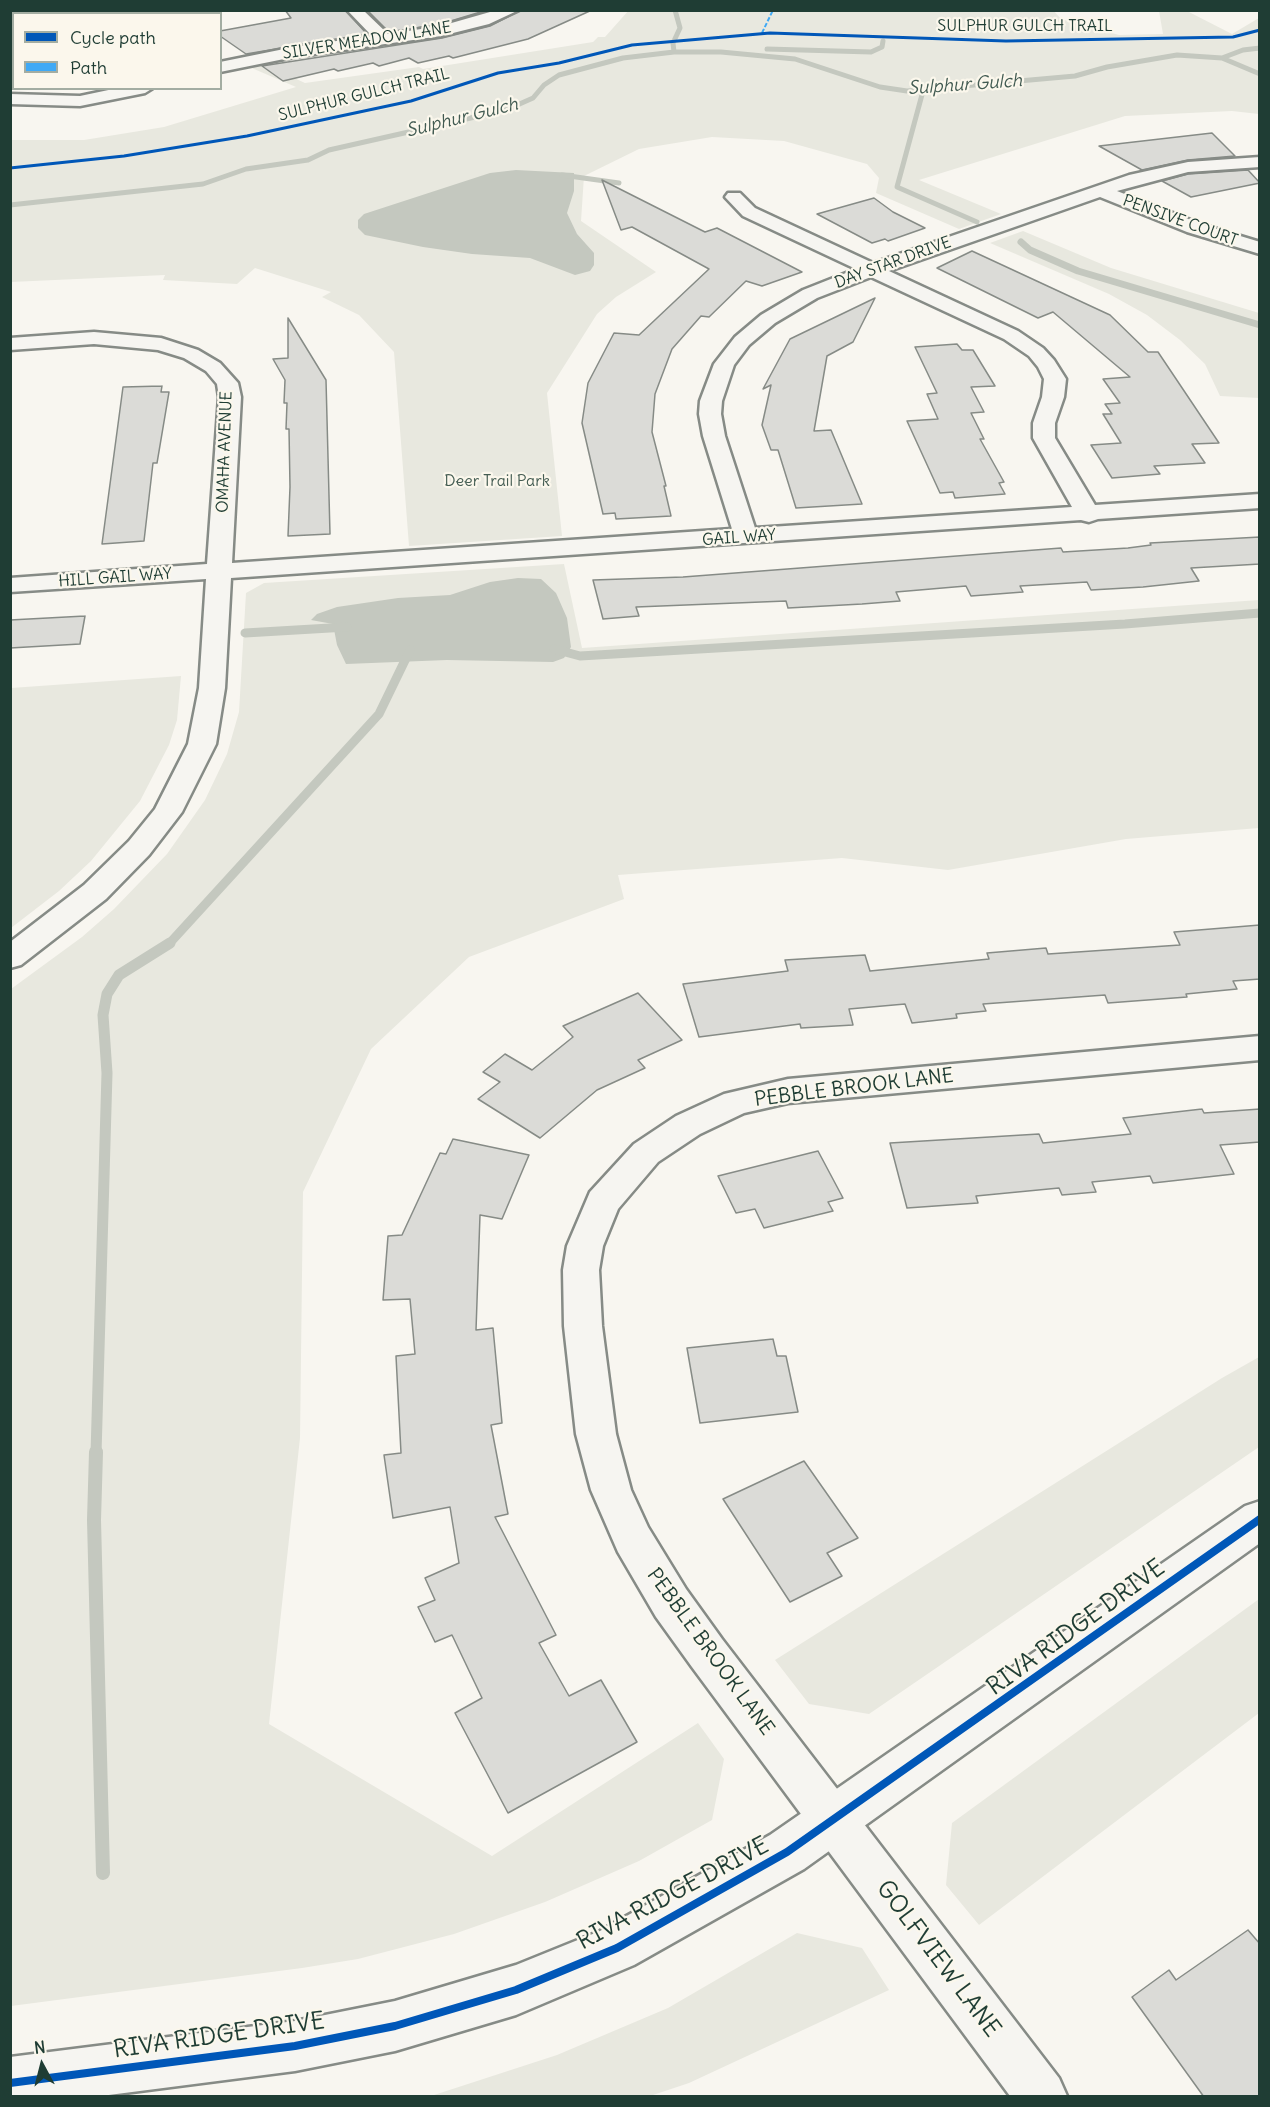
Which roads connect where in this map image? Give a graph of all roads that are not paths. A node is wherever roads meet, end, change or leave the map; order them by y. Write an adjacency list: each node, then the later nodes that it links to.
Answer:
1 (354, 10): 3 (street)
2 (512, 10): 3 (street, SILVER MEADOW LANE)
3 (385, 40): 4 (street, SILVER MEADOW LANE)
4 (224, 64)
5 (135, 90): 6 (street)
6 (10, 99)
7 (1260, 162): 8 (street, DAY STAR DRIVE)
8 (1101, 191): 10 (street, PENSIVE COURT); 11 (street, DAY STAR DRIVE)
9 (734, 197): 11 (street)
10 (1260, 249)
11 (872, 270): 14 (street); 15 (street, DAY STAR DRIVE)
12 (10, 344): 16 (street, OMAHA AVENUE)
13 (1260, 501): 14 (street, GAIL WAY)
14 (1089, 515): 15 (street, GAIL WAY)
15 (747, 537): 16 (street, GAIL WAY)
16 (219, 572): 17 (street, HILL GAIL WAY); 18 (street, OMAHA AVENUE)
17 (10, 585)
18 (10, 958)
19 (1260, 1048): 21 (street, PEBBLE BROOK LANE)
20 (1260, 1519): 21 (street, RIVA RIDGE DRIVE)
21 (835, 1820): 22 (street, RIVA RIDGE DRIVE); 23 (street, GOLFVIEW LANE)
22 (10, 2083)
23 (1041, 2097)

